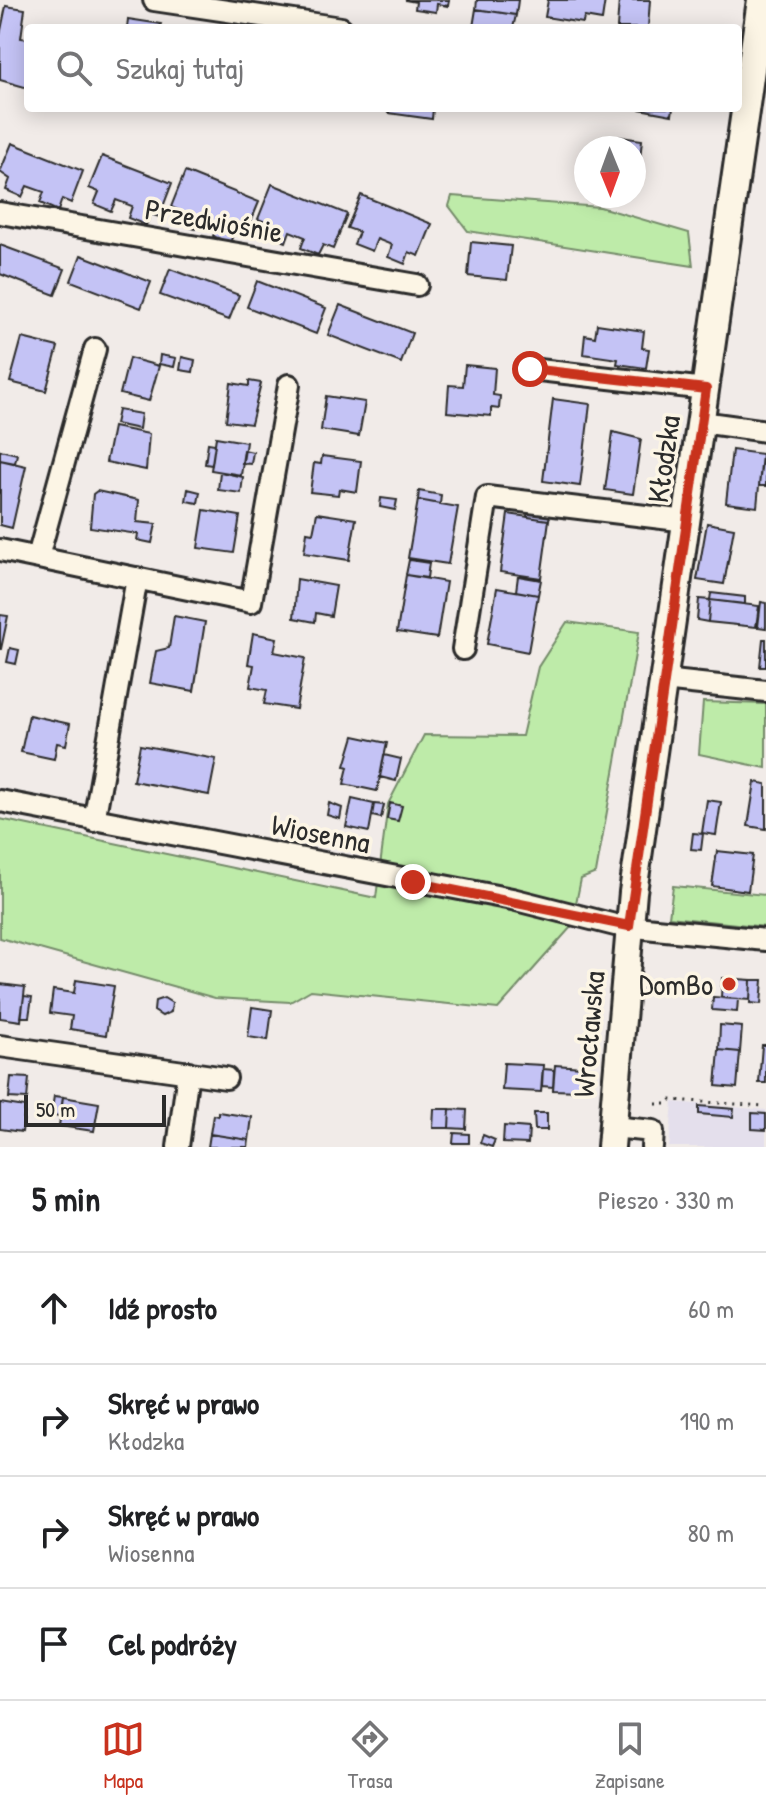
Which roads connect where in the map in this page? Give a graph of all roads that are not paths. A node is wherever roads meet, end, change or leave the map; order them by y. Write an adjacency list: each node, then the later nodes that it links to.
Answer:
1 (154, 0): 3 (street)
2 (761, 0): 9 (main road, Kłodzka)
3 (312, 24)
4 (0, 213): 5 (street, Przedwiośnie)
5 (417, 285)
6 (95, 349): 14 (street)
7 (530, 369): 9 (street)
8 (289, 385): 15 (street)
9 (706, 389): 10 (main road, Kłodzka)
10 (701, 422): 11 (street); 12 (main road, Kłodzka)
11 (766, 431)
12 (687, 521): 16 (street); 17 (main road, Kłodzka)
13 (0, 550): 14 (street)
14 (38, 557): 15 (street)
15 (137, 578): 20 (street)
16 (463, 649)
17 (663, 680): 18 (street); 21 (main road, Kłodzka)
18 (766, 691)
19 (0, 801): 20 (street, Wiosenna)
20 (94, 821): 21 (street, Wiosenna)
21 (629, 926): 22 (street, Wiosenna); 26 (main road, Wrocławska)
22 (766, 940)
23 (0, 1046): 24 (street)
24 (188, 1072): 25 (street); 27 (street)
25 (226, 1078)
26 (612, 1137): 28 (street)
27 (178, 1147)
28 (652, 1147)

